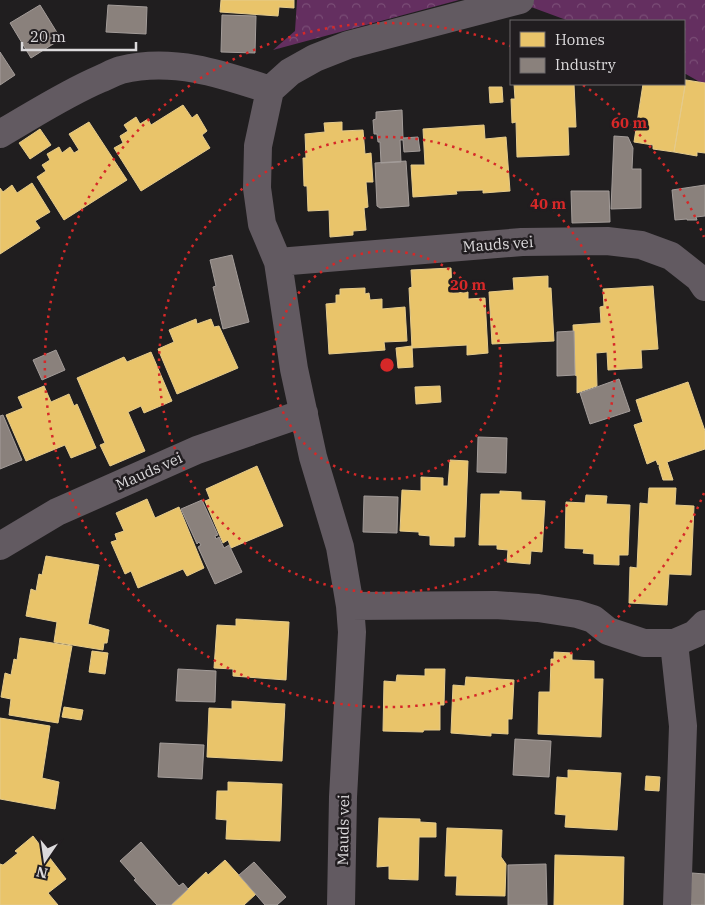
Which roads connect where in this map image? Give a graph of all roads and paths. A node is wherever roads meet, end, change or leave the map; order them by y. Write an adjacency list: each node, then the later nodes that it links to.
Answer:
1 (520, 0): 2 (street)
2 (270, 90): 3 (street); 4 (street, Mauds vei)
3 (0, 134)
4 (278, 262): 5 (street, Mauds vei); 6 (street, Mauds vei)
5 (705, 286)
6 (304, 413): 7 (street, Mauds vei); 8 (street, Mauds vei)
7 (0, 546)
8 (350, 606): 10 (street); 11 (street, Mauds vei)
9 (705, 624): 10 (street)
10 (674, 643): 12 (street)
11 (341, 905)
12 (677, 905)

